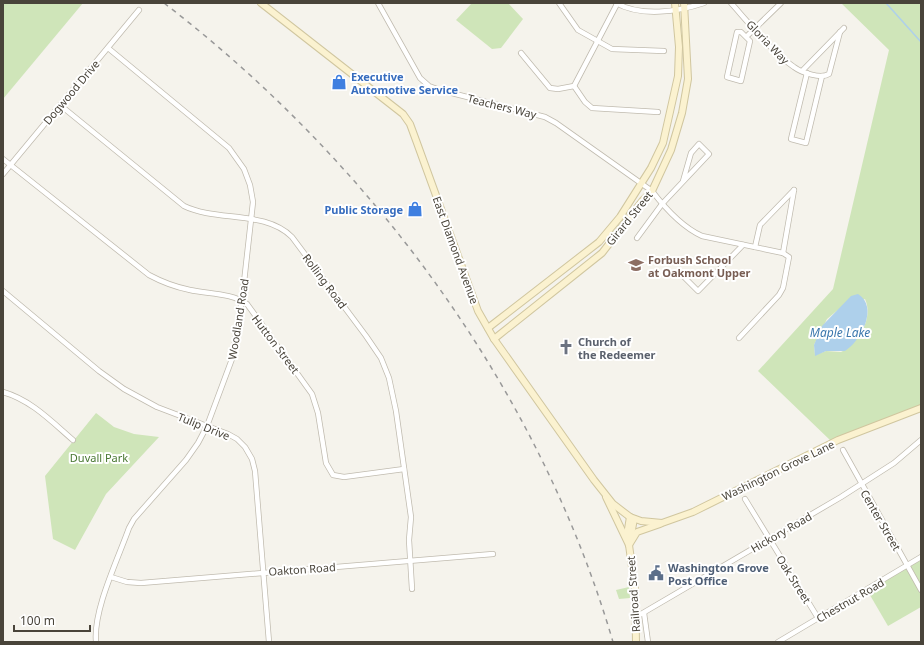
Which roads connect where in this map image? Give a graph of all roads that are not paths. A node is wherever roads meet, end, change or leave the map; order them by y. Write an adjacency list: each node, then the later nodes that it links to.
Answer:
1 (261, 3): 39 (street, East Diamond Avenue)
2 (378, 3): 28 (street, Teachers Way)
3 (559, 3): 15 (street)
4 (616, 3): 9 (street); 15 (street)
5 (704, 3): 8 (street)
6 (731, 3): 12 (street, Gloria Way)
7 (781, 3): 12 (street)
8 (685, 5): 9 (street); 29 (street, Girard Street)
9 (675, 6): 28 (street, Girard Street)
10 (139, 10): 16 (street, Dogwood Drive)
11 (844, 28): 13 (street)
12 (755, 29): 14 (street); 19 (street, Gloria Way)
13 (840, 32): 19 (street); 20 (street)
14 (746, 37): 14 (street)
15 (596, 42): 17 (street); 21 (street)
16 (108, 48): 22 (street, Dogwood Drive); 31 (street, Woodland Road)
17 (664, 51)
18 (521, 53): 21 (street)
19 (804, 72): 20 (street, Gloria Way); 20 (street)
20 (822, 76)
21 (574, 86): 23 (street)
22 (60, 105): 25 (street, Dogwood Drive); 31 (street, Rolling Road)
23 (658, 112)
24 (3, 158): 25 (street)
25 (11, 165): 26 (street, Dogwood Drive); 38 (street)
26 (3, 174)
27 (683, 181): 27 (street); 30 (street)
28 (642, 183): 29 (street, Teachers Way); 39 (street, Girard Street)
29 (652, 191): 30 (street, Teachers Way); 41 (street, Girard Street)
30 (662, 204): 32 (street); 33 (street, Teachers Way)
31 (251, 220): 38 (street, Woodland Road); 48 (street, Rolling Road)
32 (637, 238)
33 (743, 245): 34 (street, Teachers Way); 36 (street)
34 (755, 247): 35 (street, Teachers Way); 35 (street)
35 (785, 254): 40 (street)
36 (680, 273)
37 (3, 292): 44 (street, Tulip Drive)
38 (242, 300): 44 (street, Woodland Road); 48 (street, Hutton Street)
39 (488, 328): 41 (street, East Diamond Avenue)
40 (739, 338)
41 (494, 339): 50 (street, East Diamond Avenue)
42 (3, 392): 45 (street)
43 (921, 408): 53 (street, Washington Grove Lane)
44 (207, 426): 60 (street, Tulip Drive); 61 (street, Woodland Road)
45 (73, 440)
46 (921, 440): 49 (street, Hickory Road)
47 (843, 450): 49 (street, Center Street)
48 (404, 469): 58 (street, Rolling Road)
49 (861, 484): 54 (street, Hickory Road); 59 (street, Center Street)
50 (604, 494): 52 (street, East Diamond Avenue); 55 (street)
51 (745, 499): 54 (street, Oak Street)
52 (632, 518): 53 (street, Washington Grove Lane); 55 (street, Railroad Street)
53 (662, 523): 55 (street)
54 (769, 539): 64 (street, Hickory Road); 66 (street, Oak Street)
55 (628, 543): 65 (street, Railroad Street)
56 (493, 554): 58 (street, Oakton Road)
57 (921, 557): 59 (street, Chestnut Road)
58 (410, 561): 60 (street, Oakton Road); 62 (street, Rolling Road)
59 (907, 566): 63 (street, Center Street); 66 (street, Chestnut Road)
60 (264, 572): 61 (street, Oakton Road); 68 (street, Tulip Drive)
61 (111, 578): 67 (street, Woodland Road)
62 (412, 589)
63 (921, 590)
64 (644, 612): 65 (street, Hickory Road); 70 (street)
65 (636, 617): 69 (street, Railroad Street)
66 (818, 618): 71 (street, Chestnut Road)
67 (96, 642)
68 (269, 642)
69 (636, 642)
70 (648, 642)
71 (778, 642)

